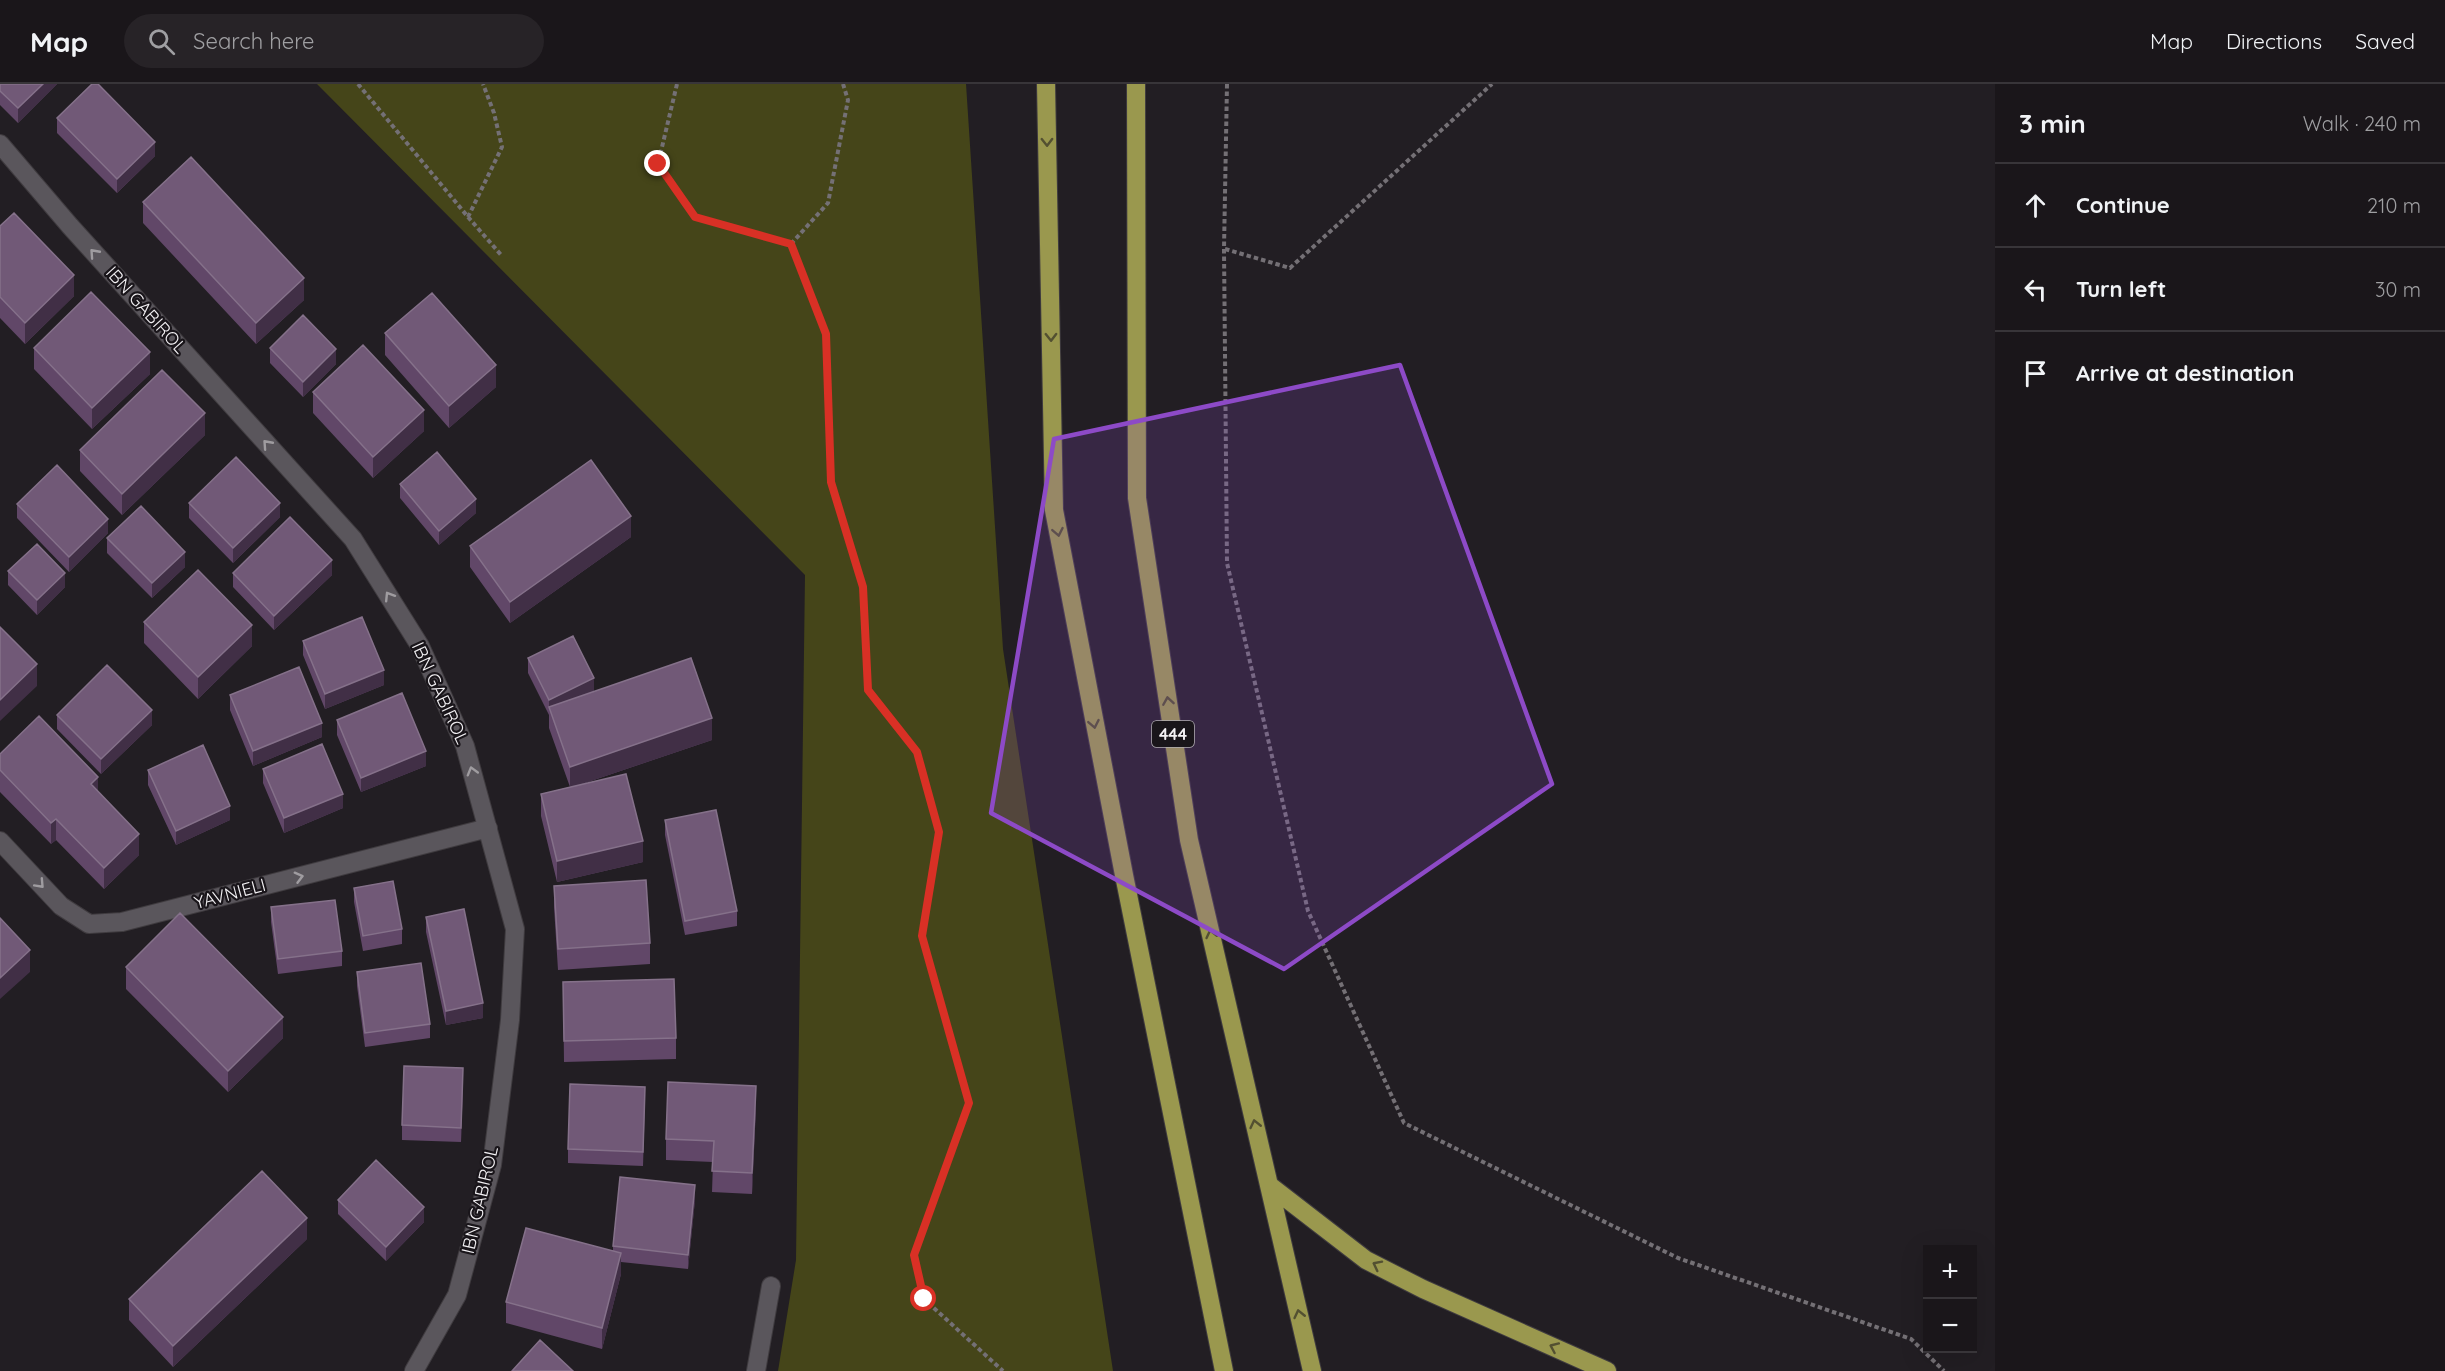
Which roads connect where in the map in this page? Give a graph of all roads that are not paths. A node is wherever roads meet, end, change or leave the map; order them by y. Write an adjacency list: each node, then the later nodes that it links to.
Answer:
1 (1046, 84): 10 (main road, one-way to 10)
2 (1136, 84): 6 (main road, 444, one-way to 2)
3 (0, 144): 4 (street, IBN GABIROL, one-way to 3)
4 (488, 828): 5 (street, YAVNIELI, one-way to 4); 8 (street, IBN GABIROL)
5 (0, 842)
6 (1269, 1185): 11 (main road, 444, one-way to 6); 12 (main road, one-way to 6)
7 (771, 1286): 9 (street)
8 (414, 1371)
9 (756, 1371)
10 (1224, 1371)
11 (1312, 1371)
12 (1607, 1371)

